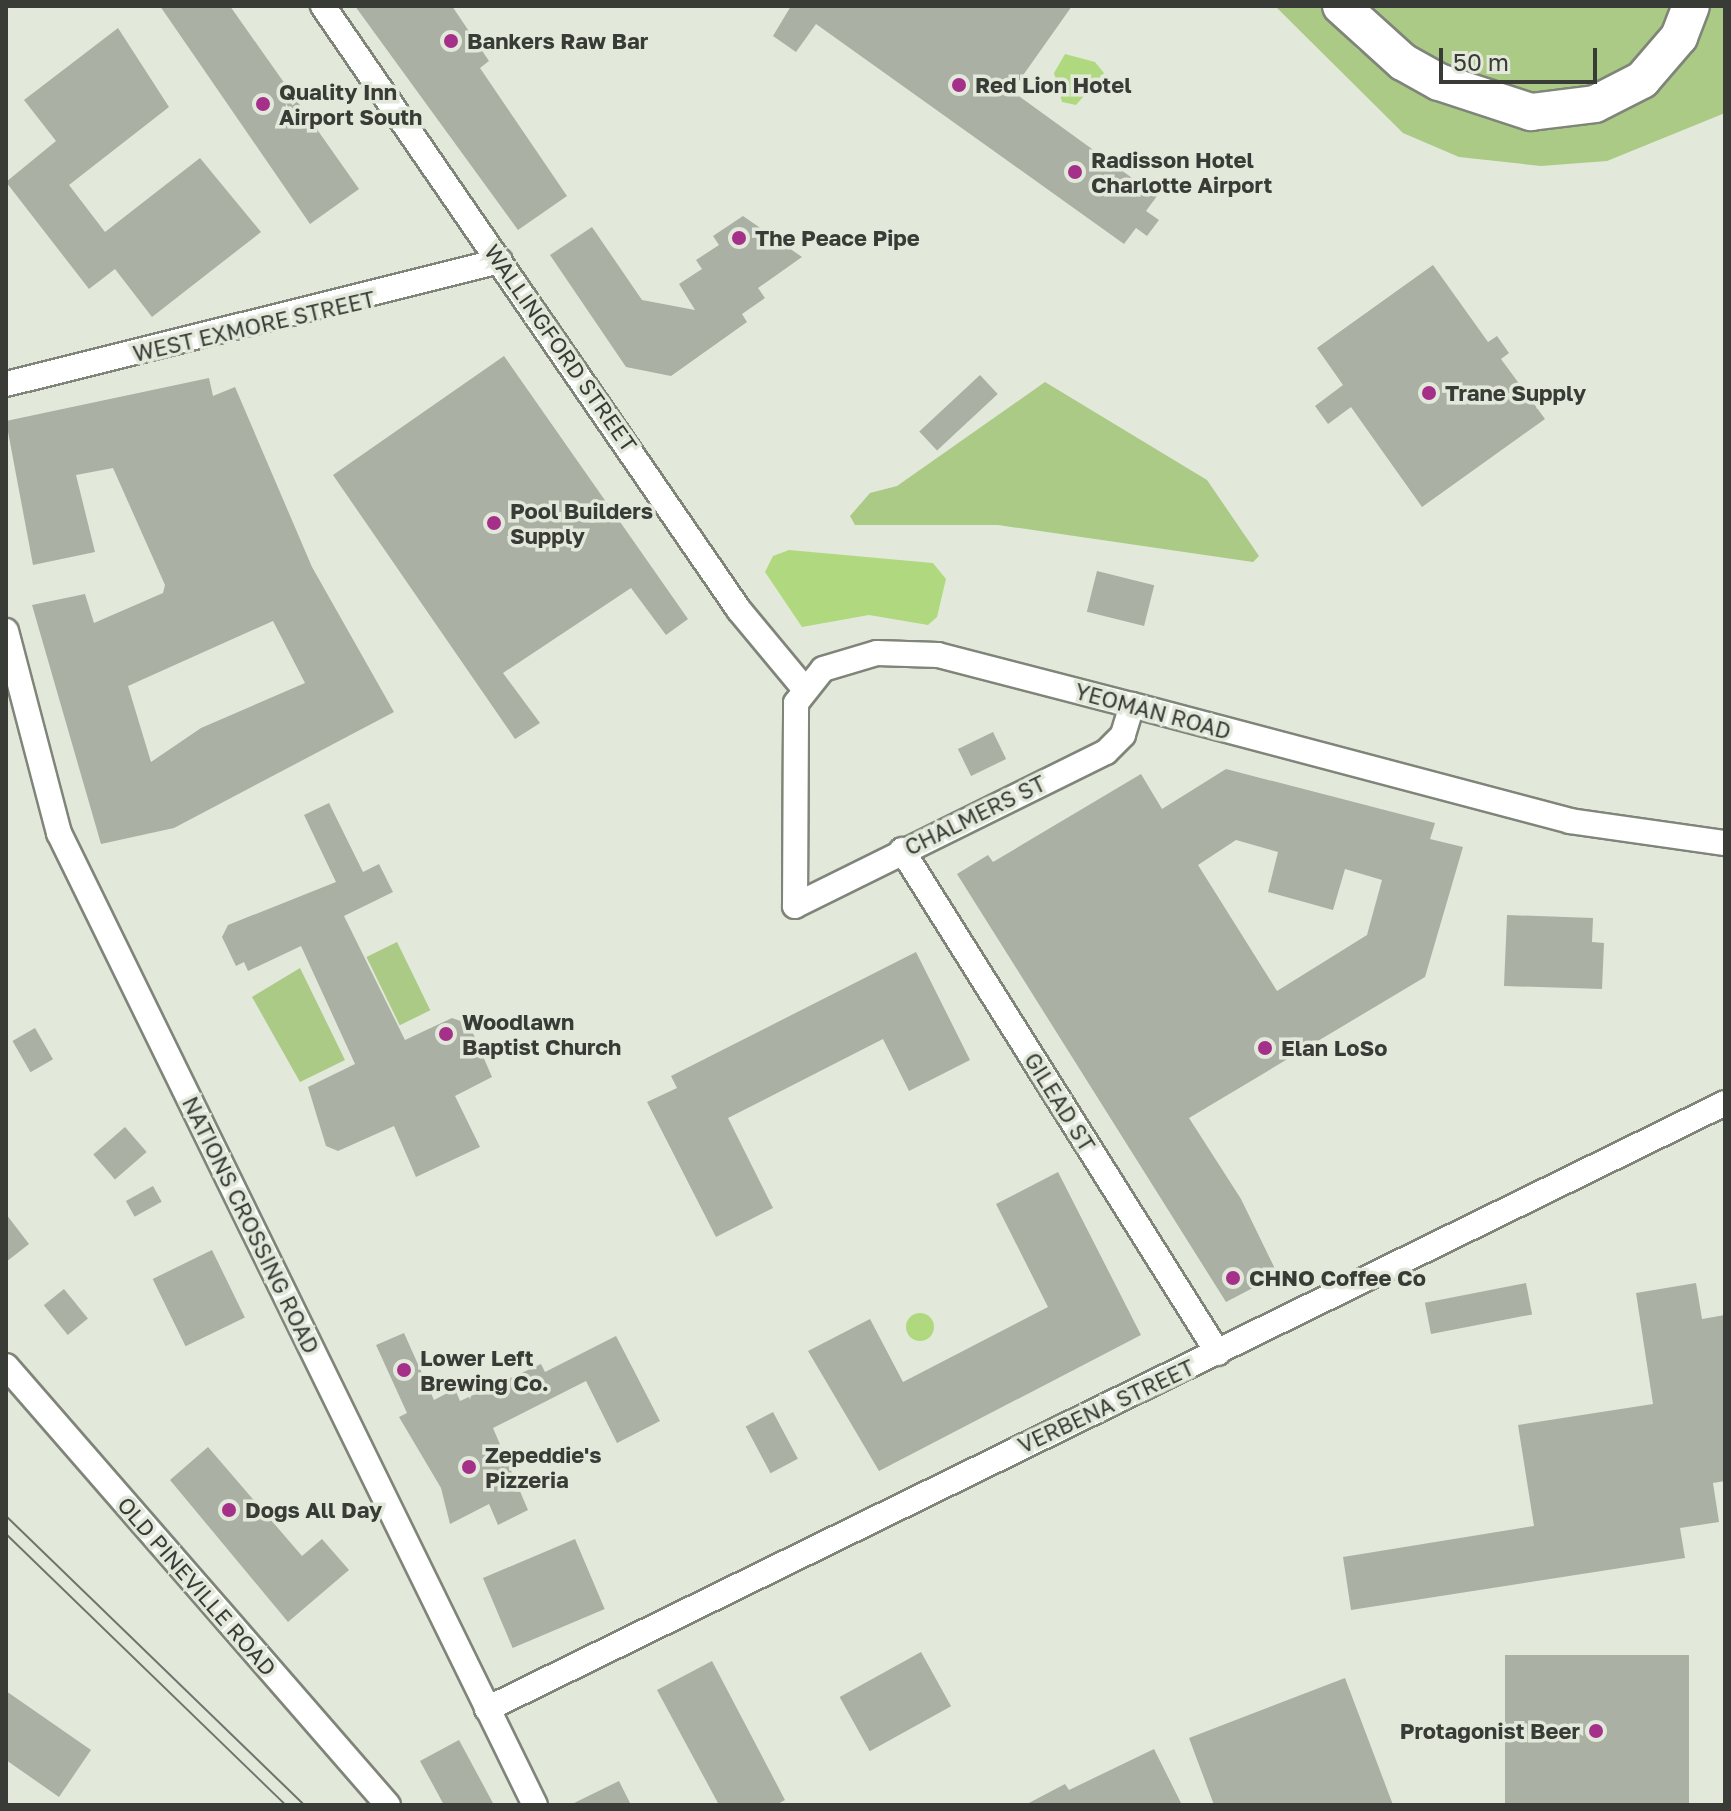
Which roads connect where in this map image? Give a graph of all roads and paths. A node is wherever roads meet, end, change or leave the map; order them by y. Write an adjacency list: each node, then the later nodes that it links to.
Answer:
1 (323, 6): 4 (street, WALLINGFORD STREET)
2 (1341, 6): 3 (highway)
3 (1691, 6)
4 (500, 261): 5 (street, WEST EXMORE STREET); 7 (street, WALLINGFORD STREET)
5 (6, 384)
6 (6, 631): 14 (street, NATIONS CROSSING ROAD)
7 (803, 687): 8 (street, YEOMAN ROAD); 10 (street, CHALMERS ST)
8 (1132, 705): 9 (street, YEOMAN ROAD); 10 (street, CHALMERS ST)
9 (1725, 843)
10 (902, 850): 12 (street, GILEAD ST)
11 (1725, 1103): 12 (street, VERBENA STREET)
12 (1218, 1353): 14 (street, VERBENA STREET)
13 (6, 1366): 15 (street, OLD PINEVILLE ROAD)
14 (487, 1709): 16 (street, NATIONS CROSSING ROAD)
15 (388, 1805)
16 (535, 1805)

